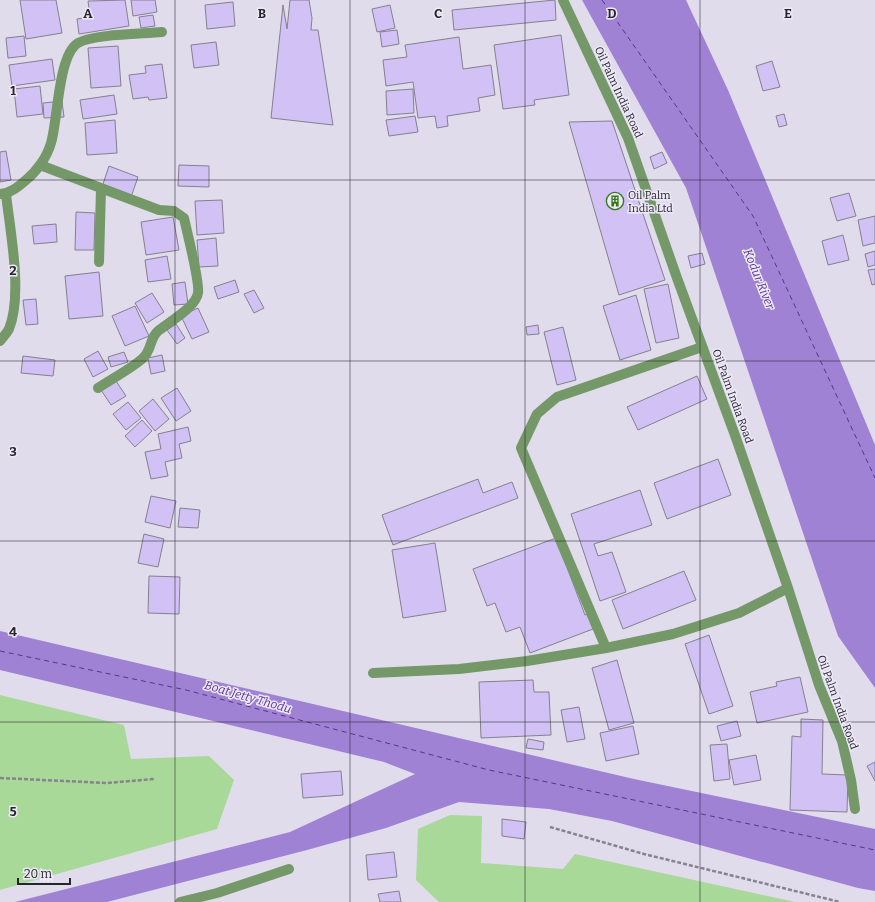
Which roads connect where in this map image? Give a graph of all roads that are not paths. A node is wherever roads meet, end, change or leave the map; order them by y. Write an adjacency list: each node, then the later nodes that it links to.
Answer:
1 (562, 0): 8 (street, Oil Palm India Road)
2 (162, 32): 3 (street)
3 (40, 165): 4 (street); 5 (street)
4 (101, 189): 6 (street); 9 (street)
5 (3, 194): 7 (street)
6 (99, 262)
7 (0, 341)
8 (702, 347): 10 (street, Oil Palm India Road); 11 (street)
9 (98, 388)
10 (788, 588): 11 (street); 13 (street, Oil Palm India Road)
11 (606, 648): 12 (street)
12 (373, 673)
13 (854, 809)
14 (289, 869): 15 (street)
15 (180, 902)

